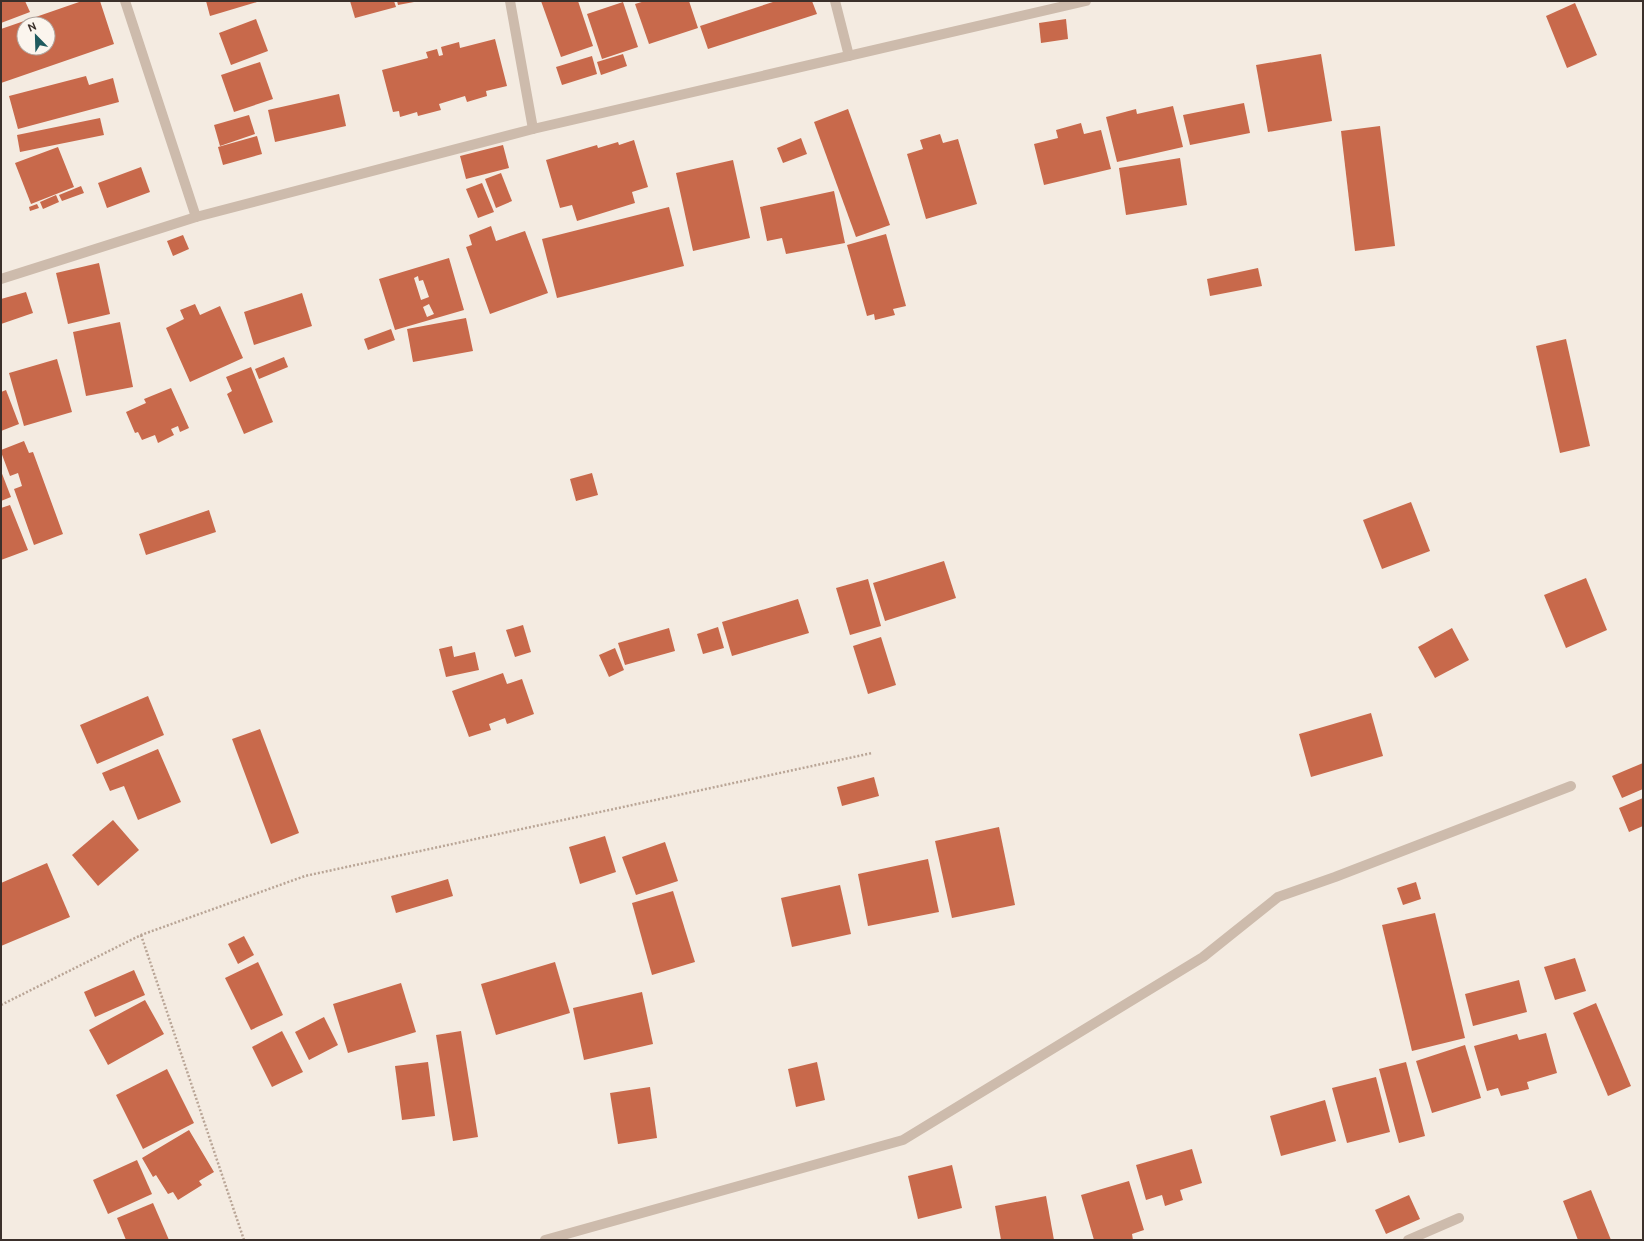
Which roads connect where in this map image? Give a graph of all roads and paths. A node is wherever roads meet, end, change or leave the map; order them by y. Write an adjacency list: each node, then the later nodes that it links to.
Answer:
1 (125, 1): 7 (street)
2 (510, 1): 6 (street)
3 (835, 1): 5 (street)
4 (1086, 1): 5 (street)
5 (849, 56): 6 (street)
6 (533, 129): 7 (street)
7 (196, 217): 8 (street)
8 (1, 280)
9 (872, 752): 11 (path)
10 (1571, 786): 15 (street)
11 (141, 935): 12 (path); 14 (path)
12 (1, 1005)
13 (1459, 1218): 16 (street)
14 (244, 1240)
15 (545, 1240)
16 (1408, 1240)

